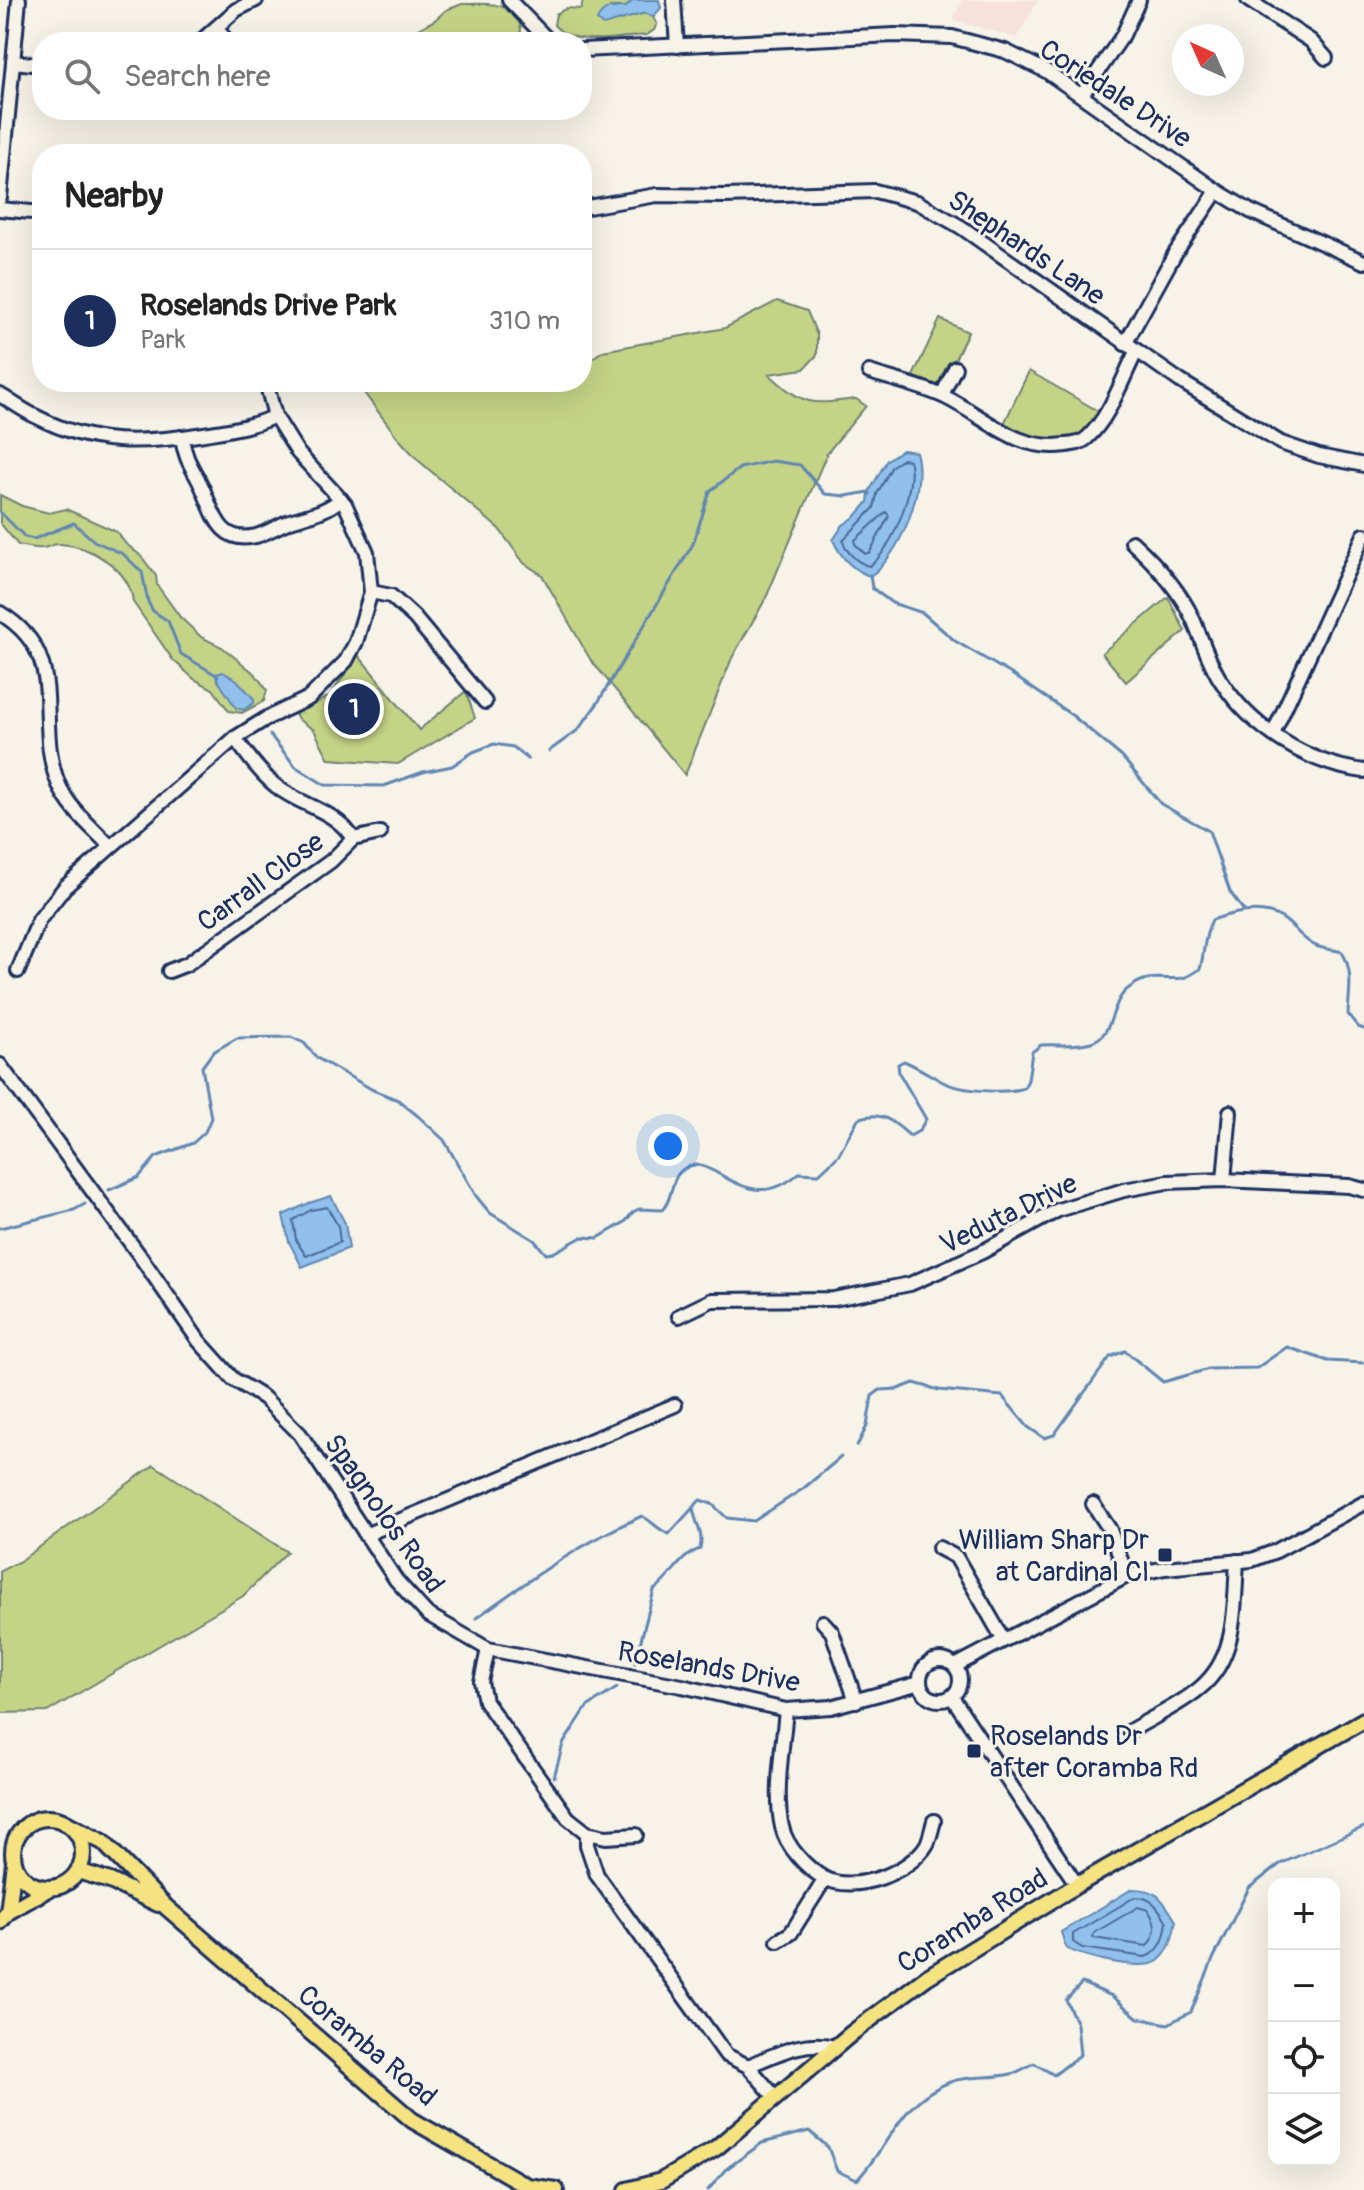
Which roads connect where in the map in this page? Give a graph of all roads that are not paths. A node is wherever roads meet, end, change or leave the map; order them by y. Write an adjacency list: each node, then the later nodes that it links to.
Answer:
1 (19, 0): 14 (street)
2 (256, 0): 7 (street)
3 (509, 0): 10 (street)
4 (674, 0): 11 (street)
5 (1139, 0): 16 (street)
6 (1248, 0): 13 (street)
7 (216, 28): 8 (street); 9 (street)
8 (211, 32)
9 (219, 32)
10 (540, 32)
11 (677, 46): 12 (street, Coriedale Drive); 16 (street, Coriedale Drive)
12 (592, 50)
13 (1326, 58)
14 (13, 62): 15 (street); 18 (street)
15 (32, 64)
16 (1082, 95): 17 (street, Coriedale Drive)
17 (1217, 191): 22 (street, Coriedale Drive); 23 (street)
18 (0, 198)
19 (592, 206): 23 (street, Shephards Lane)
20 (0, 209): 21 (street)
21 (32, 212)
22 (1364, 262)
23 (1130, 348): 28 (street); 31 (street, Shephards Lane)
24 (955, 368): 28 (street)
25 (869, 372): 28 (street)
26 (269, 392): 29 (street)
27 (0, 395): 30 (street)
28 (942, 395)
29 (275, 416): 30 (street); 32 (street)
30 (182, 437): 32 (street)
31 (1364, 465)
32 (341, 499): 35 (street)
33 (1364, 535): 38 (street)
34 (1132, 542): 38 (street)
35 (371, 592): 37 (street); 39 (street)
36 (0, 613): 43 (street)
37 (485, 702)
38 (1273, 734): 40 (street)
39 (235, 738): 42 (street); 43 (street)
40 (1364, 771)
41 (380, 833): 42 (street, Carrall Close)
42 (353, 839): 45 (street, Carrall Close)
43 (110, 846): 44 (street)
44 (18, 971)
45 (169, 971)
46 (0, 1065): 54 (street, Spagnolos Road)
47 (1230, 1112): 48 (street)
48 (1224, 1180): 49 (street, Veduta Drive); 50 (street, Veduta Drive)
49 (1364, 1190)
50 (679, 1316)
51 (675, 1405): 54 (street)
52 (1364, 1503): 56 (street)
53 (1093, 1504): 57 (street)
54 (365, 1535): 60 (street, Spagnolos Road)
55 (939, 1548): 59 (street)
56 (1237, 1561): 57 (street); 67 (street)
57 (1127, 1576): 59 (street)
58 (823, 1622): 64 (street)
59 (1003, 1639): 61 (street)
60 (488, 1649): 65 (street, Roselands Drive); 70 (street)
61 (955, 1666): 62 (street, Roselands Drive); 63 (street)
62 (920, 1683): 63 (street); 64 (street, Roselands Drive)
63 (952, 1697): 75 (street)
64 (856, 1701): 65 (street, Roselands Drive)
65 (786, 1710): 74 (street)
66 (1364, 1720): 75 (main road, Coramba Road)
67 (1130, 1731)
68 (62, 1821): 72 (main road); 73 (main road); 77 (main road, Coramba Road)
69 (934, 1821): 74 (street)
70 (587, 1833): 71 (street); 81 (street)
71 (636, 1835)
72 (14, 1863): 76 (main road); 78 (main road)
73 (78, 1871): 76 (main road); 77 (main road, Coramba Road)
74 (825, 1879): 79 (street)
75 (1077, 1885): 80 (main road, Coramba Road)
76 (48, 1889): 78 (main road)
77 (166, 1907): 83 (main road, Coramba Road)
78 (4, 1917)
79 (778, 1941)
80 (835, 2047): 81 (street); 82 (main road, Coramba Road)
81 (748, 2066): 82 (street)
82 (776, 2098): 84 (main road, Coramba Road)
83 (556, 2190)
84 (627, 2190)

